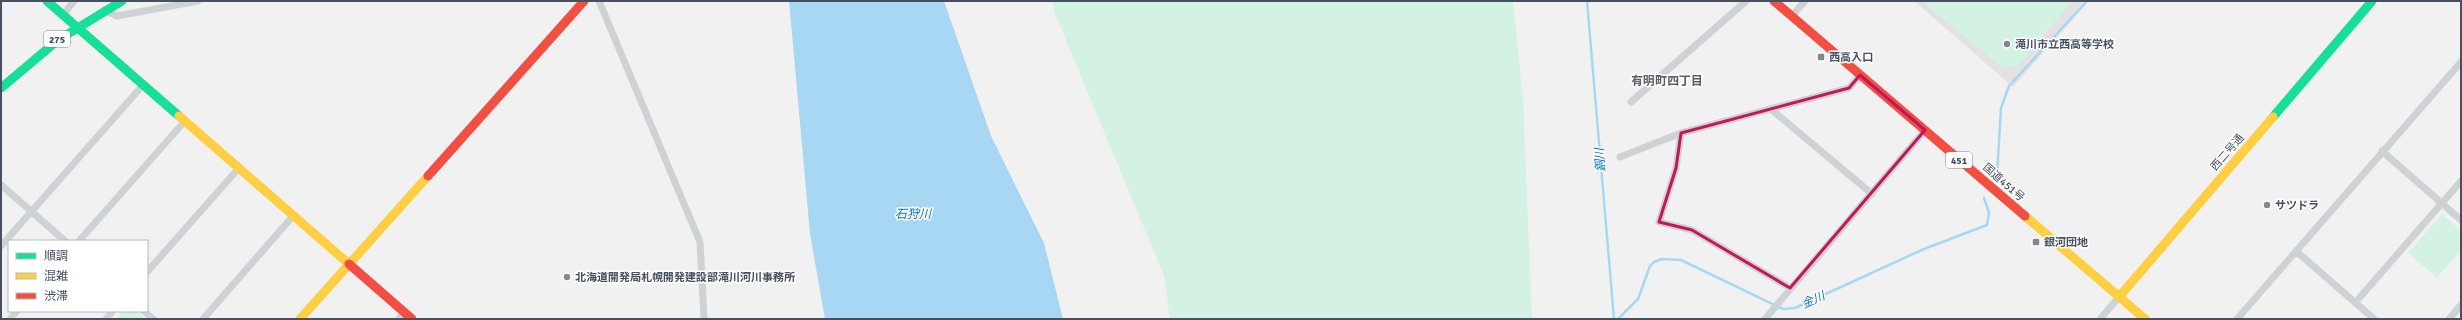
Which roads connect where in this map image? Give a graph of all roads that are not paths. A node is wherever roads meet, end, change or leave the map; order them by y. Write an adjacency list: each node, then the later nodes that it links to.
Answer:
1 (46, 1): 12 (main road)
2 (74, 1): 12 (street)
3 (122, 1): 11 (main road, 275)
4 (198, 1): 11 (street)
5 (584, 1): 38 (main road)
6 (599, 1): 50 (street)
7 (1746, 1): 19 (street)
8 (1774, 1): 13 (main road, 国道451号 / 451)
9 (1805, 1): 13 (street)
10 (2372, 1): 41 (main road, 西二号通)
11 (104, 10): 14 (main road, 275)
12 (63, 15): 14 (main road)
13 (1792, 16): 16 (main road, 国道451号 / 451)
14 (76, 27): 17 (main road); 18 (main road, 275)
15 (2461, 62): 24 (street)
16 (1860, 75): 20 (street); 22 (main road, 国道451号 / 451)
17 (143, 86): 21 (main road); 31 (street)
18 (1, 88)
19 (1631, 102)
20 (1772, 110): 23 (street); 29 (street)
21 (184, 122): 26 (main road); 35 (street)
22 (1925, 130): 29 (street); 41 (main road, 国道451号 / 451)
23 (1681, 133): 25 (street); 40 (street)
24 (2382, 151): 30 (street); 37 (street)
25 (1620, 157)
26 (238, 169): 32 (main road); 39 (street)
27 (2461, 181): 30 (street)
28 (1, 185): 31 (street)
29 (1872, 194): 40 (street)
30 (2441, 203): 33 (street); 42 (street)
31 (31, 211): 34 (street); 36 (street)
32 (293, 216): 38 (main road); 47 (street)
33 (2461, 220)
34 (64, 240)
35 (80, 240)
36 (1, 246)
37 (2296, 251): 42 (street); 54 (street)
38 (348, 264): 45 (main road); 48 (main road)
39 (148, 271)
40 (1790, 288): 51 (street)
41 (2119, 297): 52 (street, 西二号通); 53 (main road, 国道451号 / 451)
42 (2355, 303): 55 (street)
43 (2461, 305): 56 (street)
44 (145, 312): 46 (street)
45 (402, 316): 49 (main road)
46 (154, 319)
47 (203, 319)
48 (300, 319)
49 (412, 319)
50 (704, 319)
51 (1765, 319)
52 (2100, 319)
53 (2145, 319)
54 (2237, 319)
55 (2374, 319)
56 (2449, 319)

